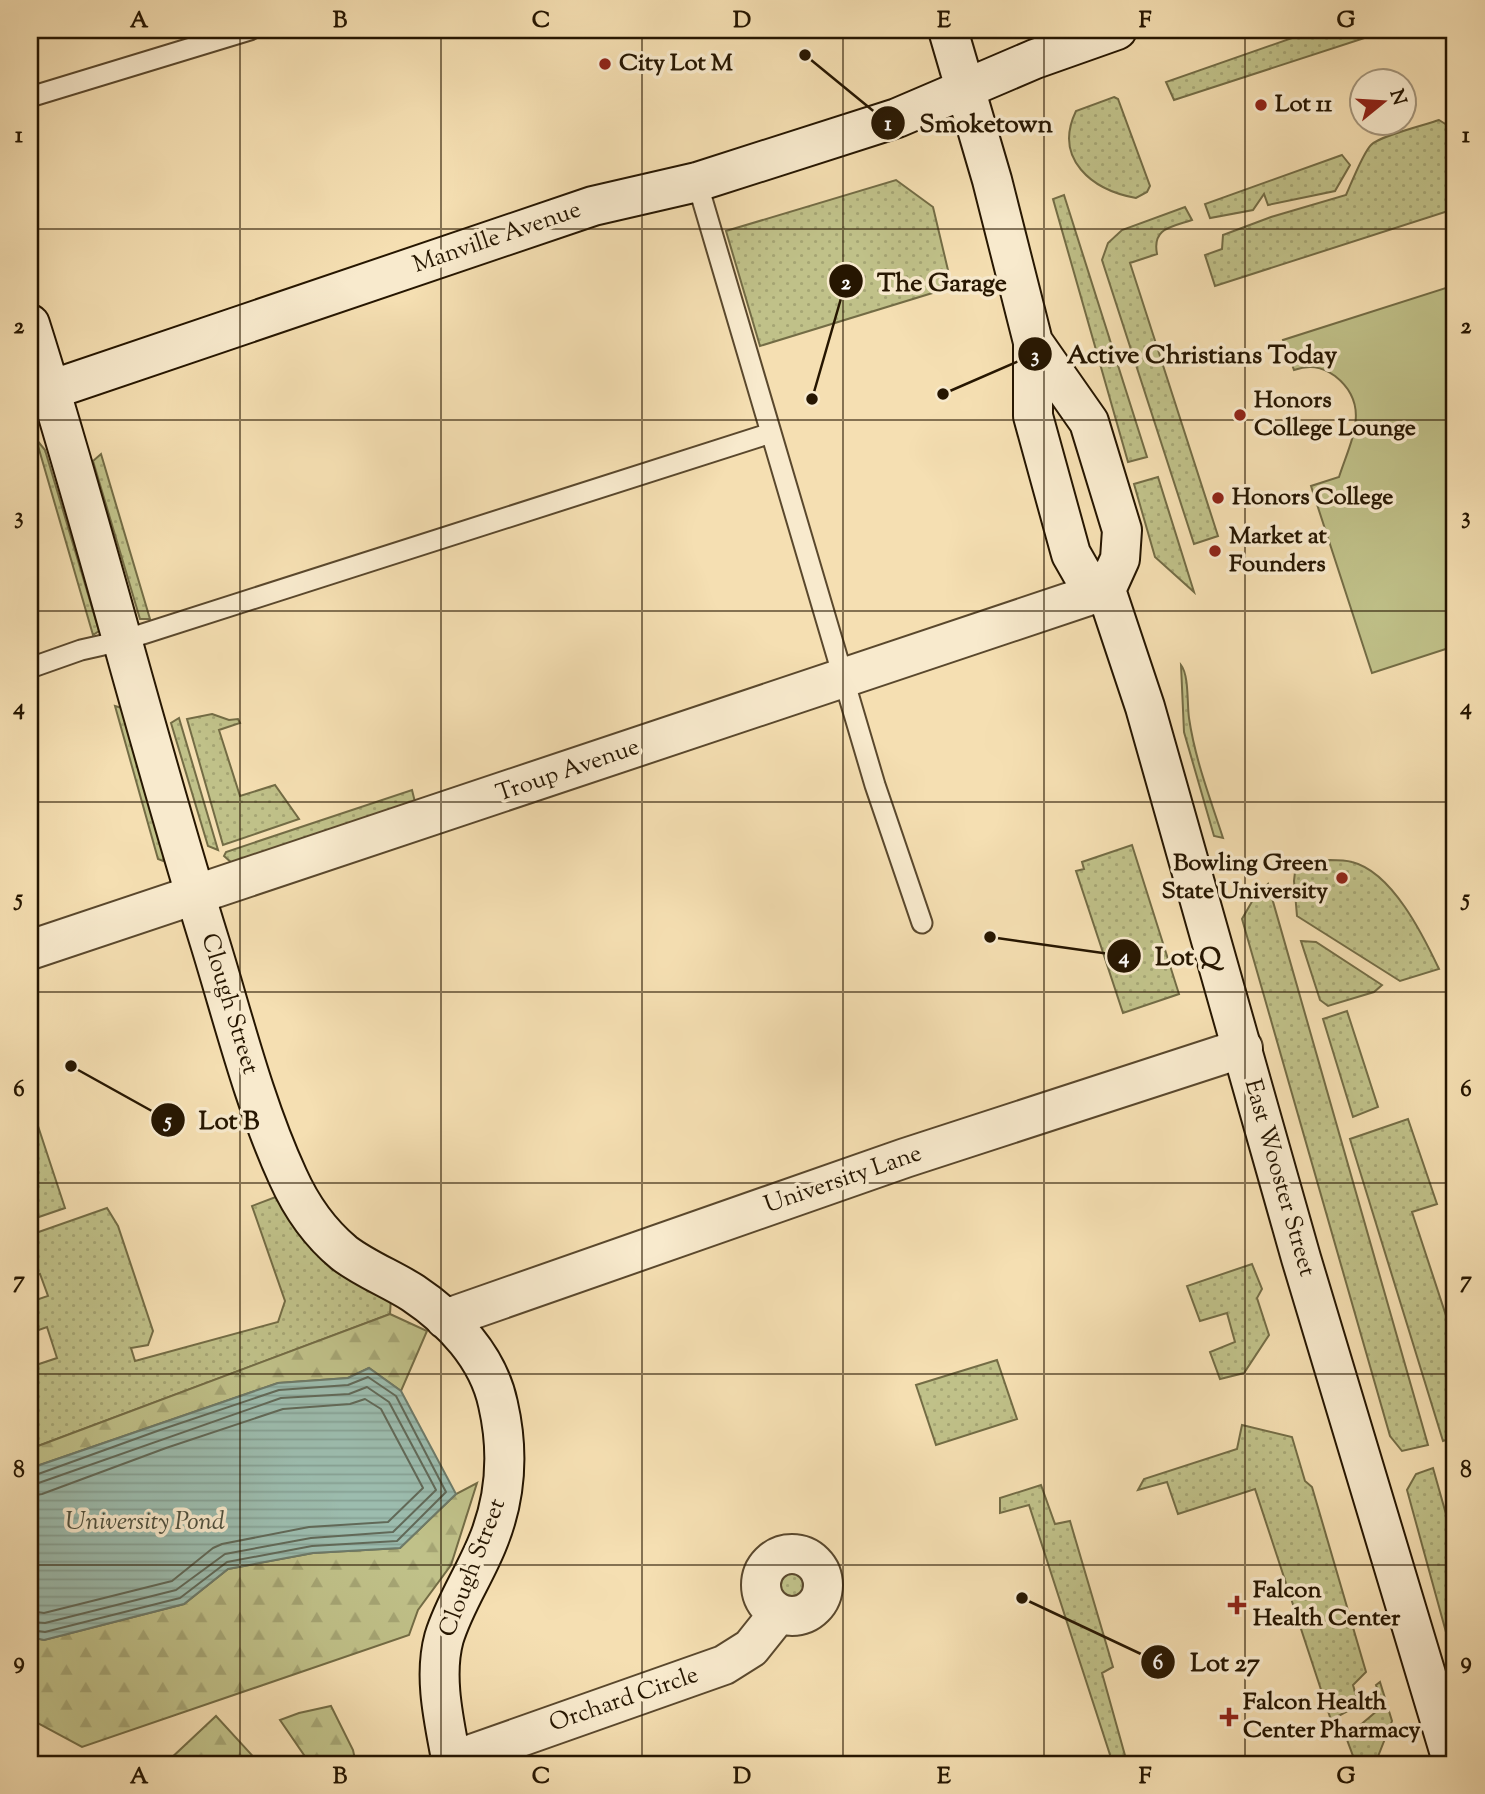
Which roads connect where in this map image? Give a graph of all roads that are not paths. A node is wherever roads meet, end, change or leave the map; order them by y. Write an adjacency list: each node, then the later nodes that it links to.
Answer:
1 (250, 30): 5 (lane)
2 (948, 30): 4 (street)
3 (1117, 30): 4 (street, Manville Avenue)
4 (965, 88): 6 (street, Manville Avenue); 8 (street)
5 (30, 97)
6 (697, 182): 9 (street, Manville Avenue); 10 (lane)
7 (30, 324): 9 (street, Clough Street)
8 (1032, 342): 11 (street); 11 (street)
9 (40, 394): 12 (street, Clough Street)
10 (771, 433): 12 (lane); 14 (lane)
11 (1106, 590): 14 (street, Troup Avenue); 18 (street, East Wooster Street)
12 (121, 640): 13 (lane); 15 (street, Clough Street)
13 (30, 668)
14 (843, 678): 15 (street, Troup Avenue); 16 (lane)
15 (195, 896): 17 (street, Troup Avenue); 19 (street, Clough Street)
16 (922, 923)
17 (30, 950)
18 (1243, 1048): 19 (street, University Lane); 22 (street, East Wooster Street)
19 (445, 1319): 21 (street, Clough Street)
20 (779, 1613): 21 (street, Orchard Circle)
21 (452, 1763)
22 (1453, 1764)

